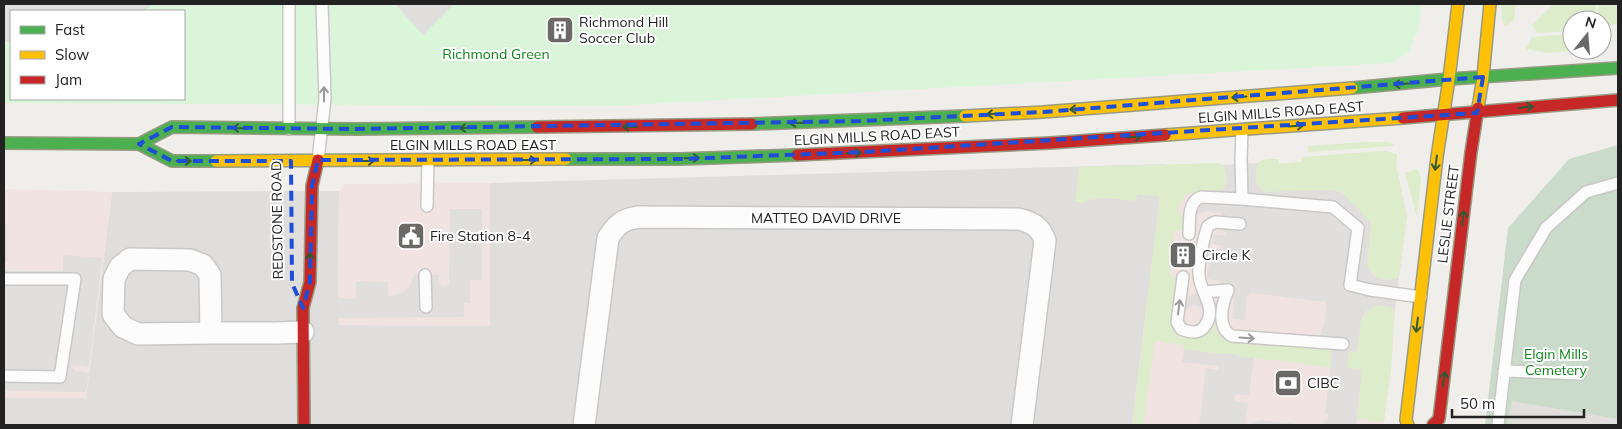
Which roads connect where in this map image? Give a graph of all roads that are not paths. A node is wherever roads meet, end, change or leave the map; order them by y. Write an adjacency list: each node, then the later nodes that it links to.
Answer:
1 (289, 4): 13 (lane)
2 (322, 4): 11 (lane, one-way to 2)
3 (1458, 4): 7 (main road, LESLIE STREET)
4 (1490, 4): 6 (main road, LESLIE STREET)
5 (1618, 68): 6 (main road, ELGIN MILLS ROAD EAST)
6 (1483, 78): 7 (main road, ELGIN MILLS ROAD EAST); 9 (main road, LESLIE STREET)
7 (1449, 79): 10 (main road, LESLIE STREET); 11 (main road, ELGIN MILLS ROAD EAST, one-way to 11)
8 (1618, 100): 9 (main road, ELGIN MILLS ROAD EAST, one-way to 8)
9 (1477, 113): 10 (main road, ELGIN MILLS ROAD EAST); 41 (main road, LESLIE STREET, one-way to 9)
10 (1443, 115): 12 (main road, ELGIN MILLS ROAD EAST, one-way to 10); 28 (main road, LESLIE STREET, one-way to 28)
11 (322, 128): 13 (main road, ELGIN MILLS ROAD EAST); 16 (lane)
12 (1242, 130): 17 (main road, ELGIN MILLS ROAD EAST, one-way to 12); 19 (lane)
13 (289, 133): 15 (main road, ELGIN MILLS ROAD EAST, one-way to 15)
14 (4, 143): 15 (main road, ELGIN MILLS ROAD EAST)
15 (139, 144): 16 (main road, ELGIN MILLS ROAD EAST, one-way to 16)
16 (318, 160): 17 (main road, ELGIN MILLS ROAD EAST, one-way to 17); 30 (main road, REDSTONE ROAD, one-way to 16)
17 (428, 160): 20 (lane)
18 (1618, 184): 34 (lane)
19 (1242, 200): 22 (lane); 28 (lane)
20 (426, 206)
21 (1240, 224): 27 (lane)
22 (1188, 234)
23 (425, 275): 29 (lane)
24 (1183, 277): 27 (lane, one-way to 24)
25 (4, 279): 36 (lane)
26 (296, 291): 30 (main road, REDSTONE ROAD)
27 (1204, 292): 33 (lane, one-way to 33)
28 (1420, 297): 40 (main road, LESLIE STREET, one-way to 40)
29 (426, 307)
30 (304, 308): 31 (main road, REDSTONE ROAD)
31 (303, 332): 32 (street); 37 (main road, REDSTONE ROAD)
32 (211, 333): 32 (street)
33 (1343, 344)
34 (1504, 371): 35 (lane); 42 (lane)
35 (1580, 374)
36 (4, 376)
37 (304, 425)
38 (584, 425): 39 (street, MATTEO DAVID DRIVE)
39 (1022, 425)
40 (1408, 425)
41 (1433, 425)
42 (1498, 425)

